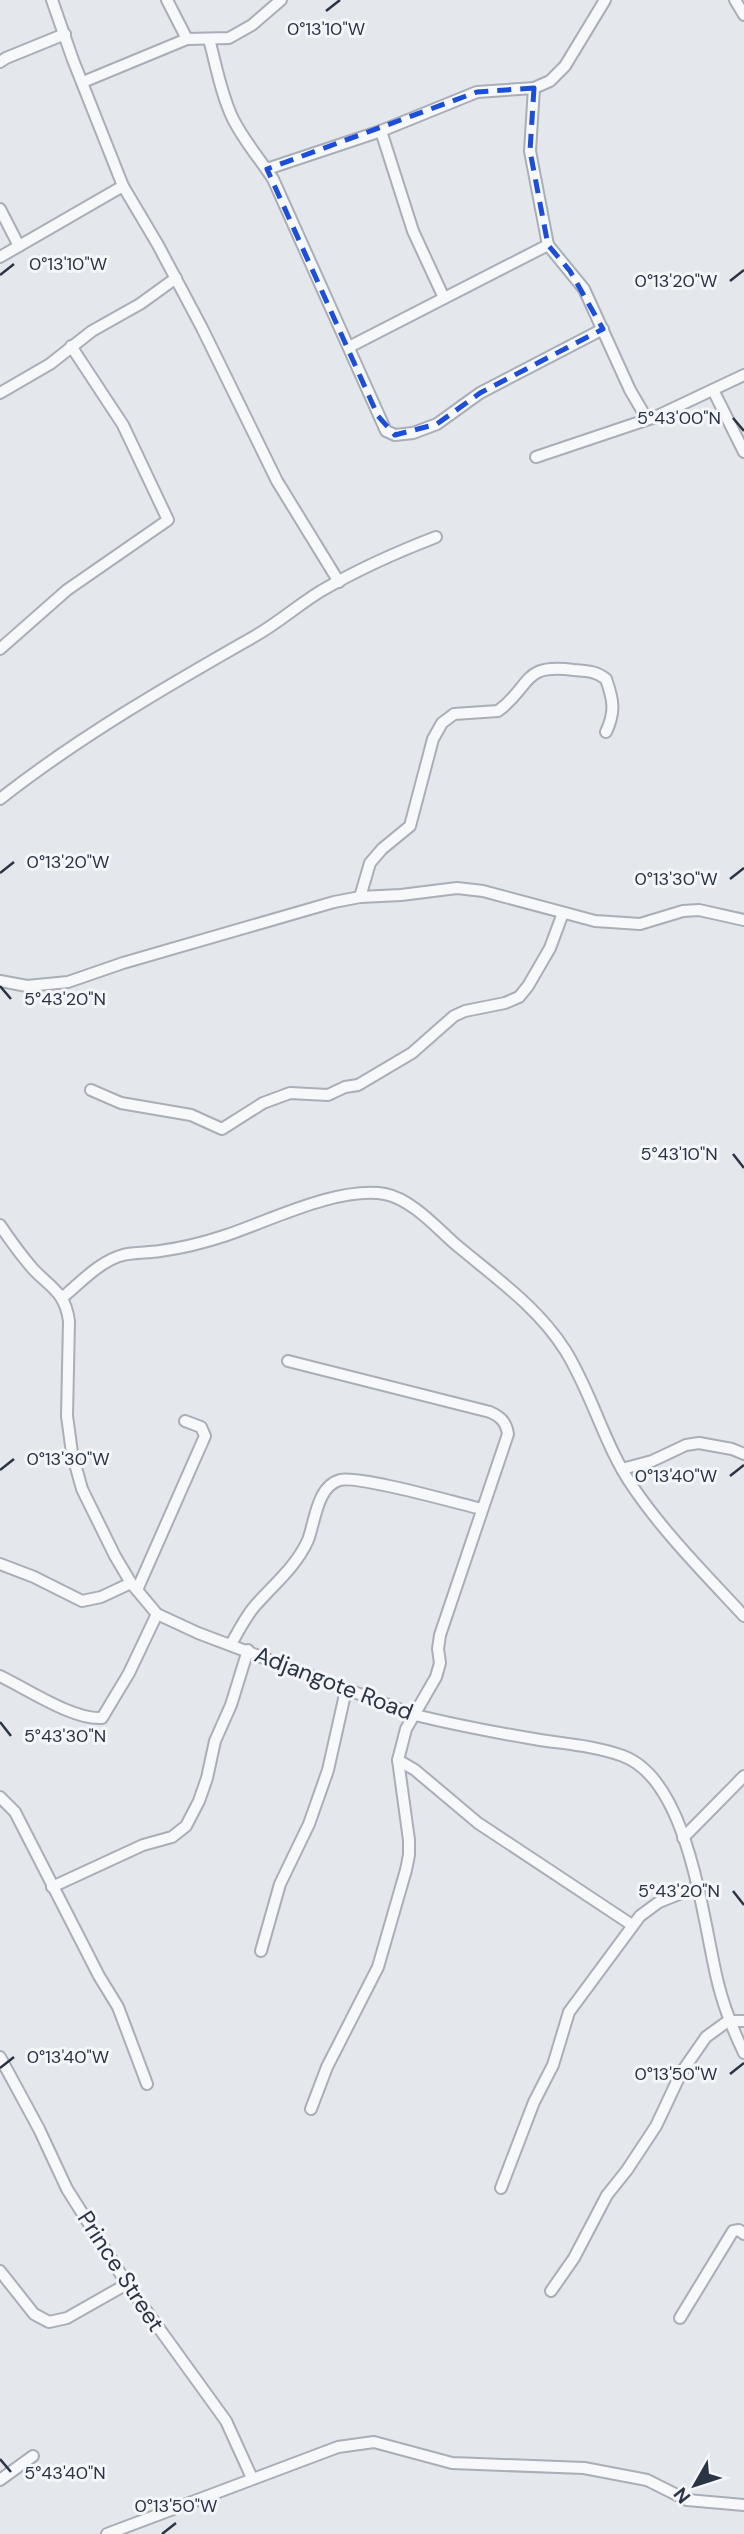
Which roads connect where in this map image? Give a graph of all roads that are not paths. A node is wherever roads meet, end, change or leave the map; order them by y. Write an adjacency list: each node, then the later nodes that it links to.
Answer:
1 (52, 0): 7 (street)
2 (167, 0): 8 (street)
3 (281, 0): 9 (street)
4 (605, 0): 12 (street)
5 (735, 0): 6 (street)
6 (744, 15)
7 (65, 34): 10 (street); 11 (street)
8 (187, 39): 9 (street); 11 (street)
9 (209, 39): 14 (street)
10 (0, 62)
11 (83, 82): 15 (street)
12 (534, 88): 13 (street); 17 (street)
13 (381, 131): 14 (street); 21 (street)
14 (267, 169): 24 (street)
15 (123, 186): 18 (street); 20 (street)
16 (0, 209): 18 (street)
17 (548, 245): 21 (street); 22 (street)
18 (19, 246): 19 (street)
19 (0, 257)
20 (176, 278): 23 (street); 32 (street)
21 (444, 298): 24 (street)
22 (603, 329): 24 (street); 28 (street)
23 (71, 346): 27 (street); 33 (street)
24 (349, 347)
25 (744, 375): 26 (street)
26 (713, 390): 28 (street); 29 (street)
27 (0, 393)
28 (647, 419): 30 (street)
29 (744, 452)
30 (536, 457)
31 (436, 537): 32 (street)
32 (339, 582): 35 (street)
33 (0, 649)
34 (606, 732): 36 (street)
35 (0, 799)
36 (360, 897): 37 (street); 39 (street)
37 (563, 913): 38 (street); 40 (street)
38 (744, 920)
39 (0, 981)
40 (92, 1090)
41 (0, 1225): 42 (street)
42 (63, 1297): 46 (street); 49 (street, Adjangote Road)
43 (288, 1361): 47 (street)
44 (184, 1421): 49 (street)
45 (744, 1454): 46 (street)
46 (622, 1469): 51 (street)
47 (482, 1509): 52 (street); 56 (street)
48 (0, 1564): 49 (street)
49 (134, 1587): 50 (street, Adjangote Road)
50 (157, 1614): 52 (street, Adjangote Road); 54 (street)
51 (744, 1616)
52 (231, 1644): 53 (street, Adjangote Road)
53 (248, 1650): 55 (street, Adjangote Road); 62 (street)
54 (0, 1676)
55 (346, 1690): 56 (street, Adjangote Road); 64 (street)
56 (415, 1715): 57 (street); 60 (street, Adjangote Road)
57 (398, 1760): 63 (street); 70 (street)
58 (744, 1776): 60 (street)
59 (0, 1797): 62 (street)
60 (683, 1838): 61 (street, Adjangote Road)
61 (699, 1886): 63 (street); 65 (street, Adjangote Road)
62 (52, 1887): 69 (street)
63 (632, 1924): 71 (street)
64 (261, 1951)
65 (728, 2021): 66 (street); 67 (street, Adjangote Road); 75 (street)
66 (744, 2021)
67 (744, 2053)
68 (0, 2057): 74 (street, Prince Street)
69 (147, 2084)
70 (311, 2109)
71 (501, 2188)
72 (744, 2234): 76 (street)
73 (0, 2271): 74 (street)
74 (127, 2284): 78 (street, Prince Street)
75 (551, 2291)
76 (680, 2318)
77 (33, 2456): 79 (street)
78 (252, 2478): 80 (street); 81 (street)
79 (0, 2480)
80 (744, 2505)
81 (107, 2534)

